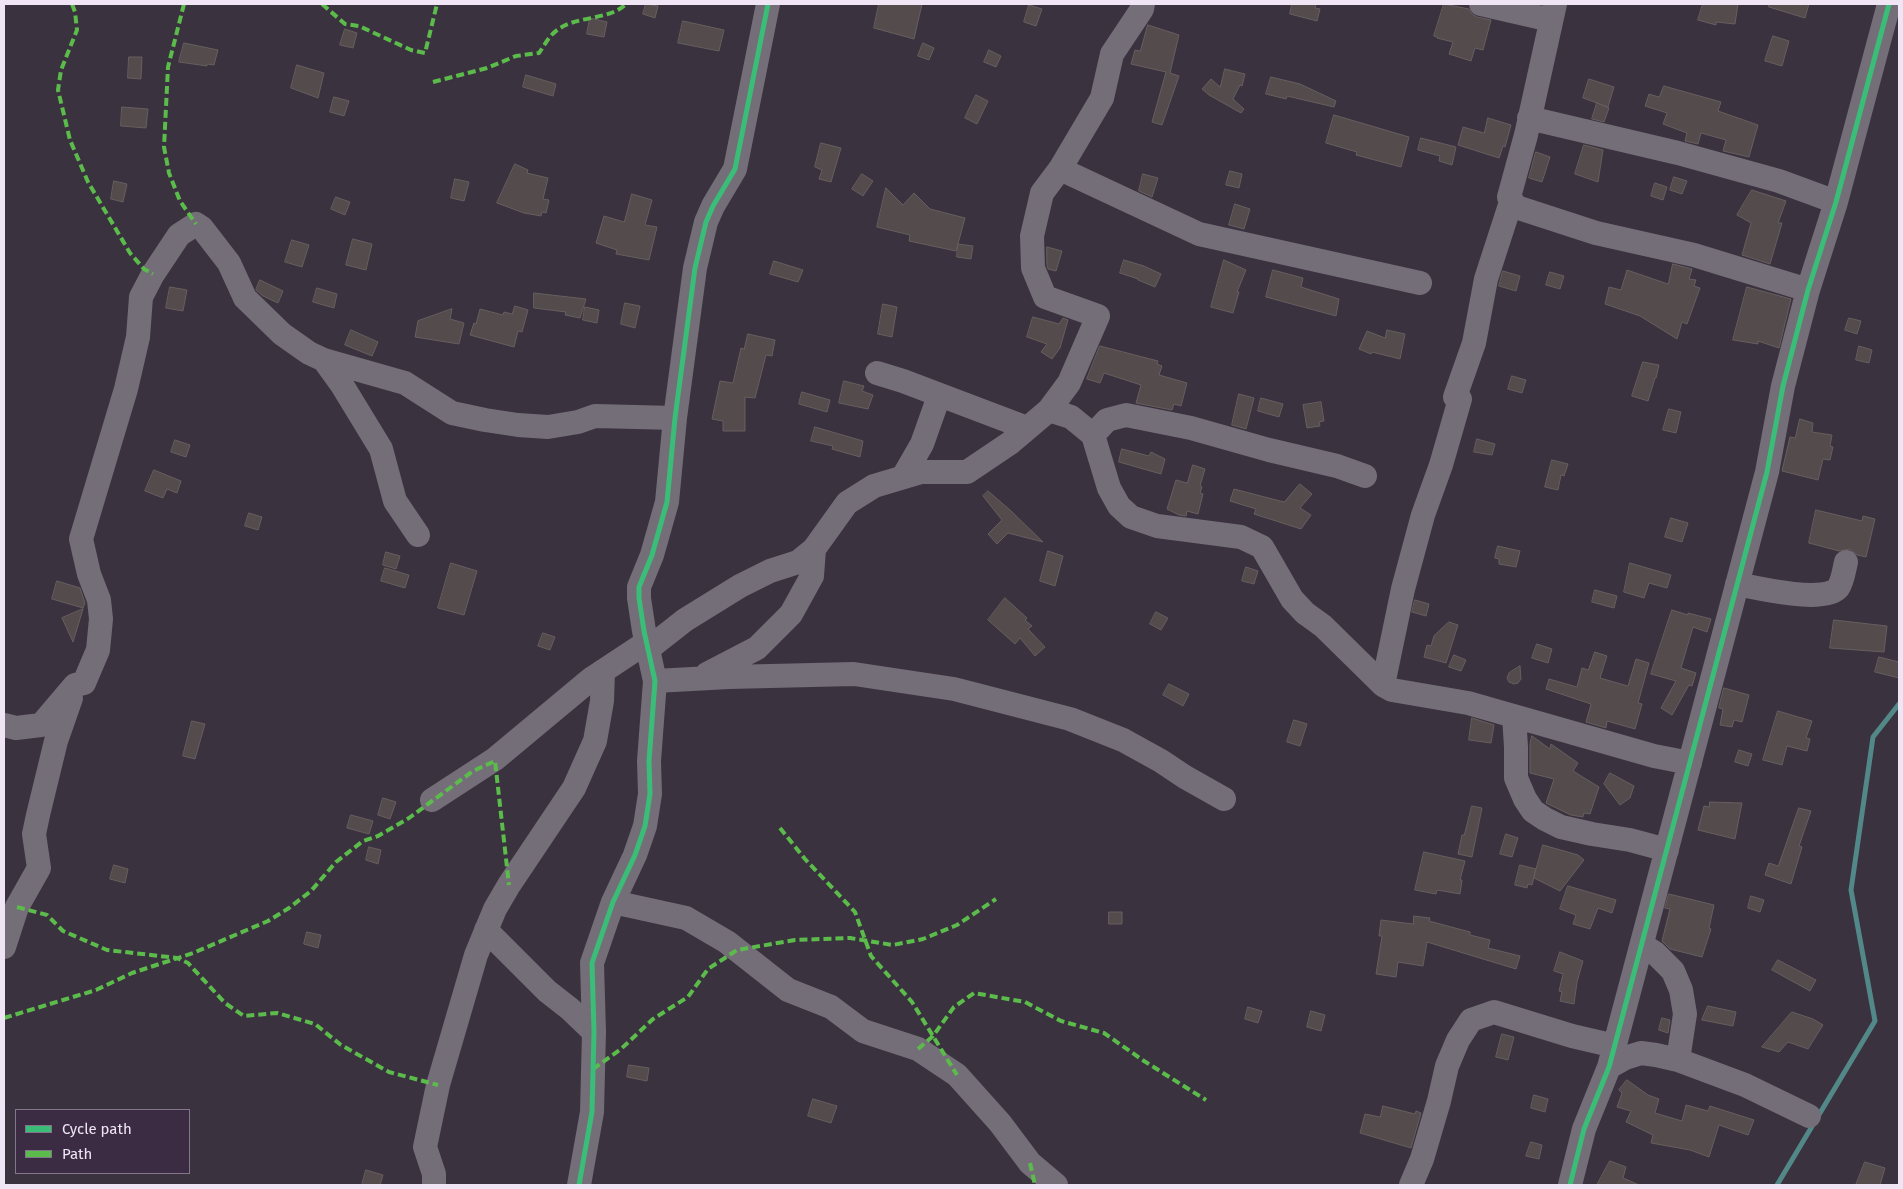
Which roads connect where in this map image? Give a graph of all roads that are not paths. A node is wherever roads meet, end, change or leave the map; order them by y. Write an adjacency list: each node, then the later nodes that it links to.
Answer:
1 (768, 4): 16 (street)
2 (1143, 4): 7 (street)
3 (1481, 4): 5 (street)
4 (1889, 4): 9 (street)
5 (1553, 12): 6 (street)
6 (1529, 118): 8 (street); 9 (street)
7 (1060, 169): 10 (street); 15 (street)
8 (1511, 202): 11 (street); 30 (street)
9 (1836, 202): 11 (street)
10 (1420, 283)
11 (1808, 290): 24 (street)
12 (324, 360): 16 (street); 21 (street); 29 (street)
13 (877, 373): 14 (street)
14 (940, 396): 17 (street); 20 (street)
15 (1049, 410): 17 (street); 18 (street)
16 (675, 418): 25 (street)
17 (1027, 428): 20 (street)
18 (1093, 435): 19 (street); 30 (street)
19 (1365, 476)
20 (903, 477): 22 (street)
21 (418, 535)
22 (814, 549): 25 (street); 27 (street)
23 (1846, 562): 24 (street)
24 (1737, 584): 33 (street)
25 (648, 645): 26 (street); 28 (street)
26 (603, 671): 35 (street); 38 (street)
27 (699, 679): 28 (street); 34 (street)
28 (655, 682): 37 (street)
29 (74, 685): 32 (street); 40 (street)
30 (1383, 685): 31 (street)
31 (1514, 716): 33 (street); 36 (street)
32 (4, 725)
33 (1690, 763): 36 (street)
34 (1224, 799)
35 (432, 800)
36 (1667, 850): 39 (street)
37 (613, 902): 41 (street); 47 (street)
38 (486, 930): 41 (street); 45 (street)
39 (1642, 945): 42 (street); 43 (street)
40 (4, 947)
41 (594, 1032): 46 (street)
42 (1612, 1057): 43 (street); 48 (street); 49 (street)
43 (1678, 1060): 44 (street)
44 (1808, 1116)
45 (434, 1185)
46 (578, 1185)
47 (1056, 1185)
48 (1411, 1185)
49 (1570, 1185)

